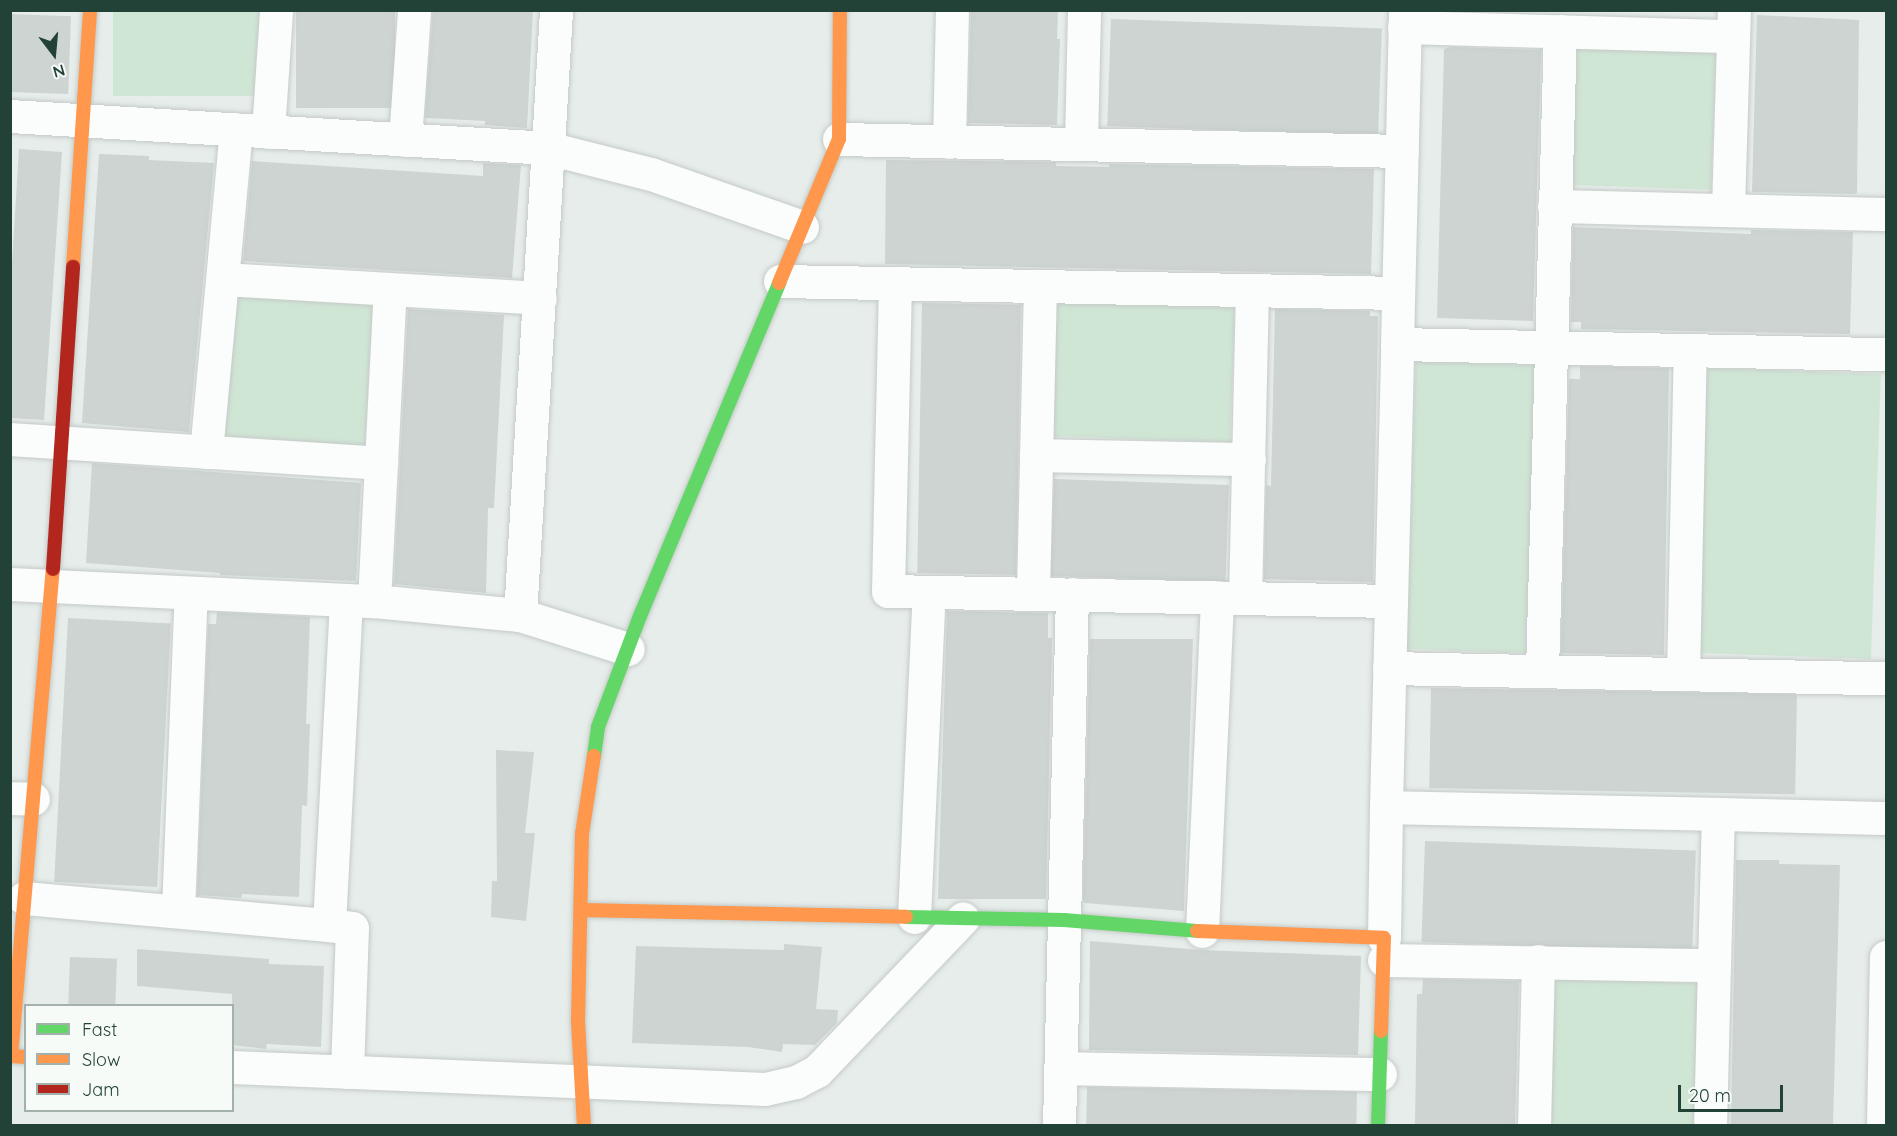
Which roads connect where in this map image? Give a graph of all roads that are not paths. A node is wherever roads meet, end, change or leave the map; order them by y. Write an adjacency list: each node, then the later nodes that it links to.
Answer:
1 (90, 10): 12 (street)
2 (276, 10): 14 (street)
3 (414, 10): 16 (street)
4 (556, 10): 19 (street)
5 (840, 10): 15 (street)
6 (952, 10): 17 (street)
7 (1084, 10): 18 (street)
8 (1405, 19): 10 (street); 20 (street)
9 (1734, 23): 10 (street); 22 (street)
10 (1560, 31): 21 (street)
11 (10, 116): 12 (street)
12 (82, 120): 13 (street); 38 (street)
13 (236, 129): 14 (street); 25 (street)
14 (268, 132): 16 (street)
15 (839, 139): 17 (street); 24 (street)
16 (405, 140): 19 (street)
17 (949, 142): 18 (street)
18 (1081, 144): 20 (street)
19 (548, 148): 24 (street); 32 (street)
20 (1402, 151): 31 (street)
21 (1554, 206): 22 (street); 34 (street)
22 (1728, 210): 23 (street)
23 (1887, 214)
24 (802, 226): 26 (street)
25 (223, 279): 29 (street); 39 (street)
26 (780, 281): 27 (street); 53 (street)
27 (895, 283): 28 (street); 45 (street)
28 (1040, 286): 30 (street); 40 (street)
29 (390, 289): 32 (street); 42 (street)
30 (1252, 290): 31 (street); 41 (street)
31 (1398, 293): 33 (street)
32 (540, 298): 52 (street)
33 (1397, 345): 34 (street); 51 (street)
34 (1550, 348): 35 (street); 55 (street)
35 (1690, 350): 36 (street); 56 (street)
36 (1887, 354)
37 (10, 439): 38 (street)
38 (61, 443): 39 (street); 44 (street)
39 (207, 452): 42 (street)
40 (1036, 455): 41 (street); 47 (street)
41 (1249, 459): 49 (street)
42 (381, 463): 50 (street)
43 (10, 584): 44 (street)
44 (52, 586): 46 (street); 58 (street)
45 (929, 592): 47 (street); 65 (street)
46 (191, 593): 50 (street); 64 (street)
47 (1033, 593): 48 (street)
48 (1072, 594): 49 (street); 67 (street)
49 (1231, 598): 51 (street); 69 (street)
50 (360, 601): 52 (street); 68 (street)
51 (1391, 601): 54 (street)
52 (520, 615): 53 (street)
53 (628, 649): 63 (street)
54 (1389, 668): 55 (street); 59 (street)
55 (1542, 671): 56 (street)
56 (1683, 674): 57 (street)
57 (1887, 678)
58 (22, 798): 62 (street)
59 (1386, 807): 60 (street); 71 (street)
60 (1718, 814): 61 (street); 74 (street)
61 (1887, 818)
62 (24, 898): 64 (street); 70 (street)
63 (581, 910): 65 (street); 80 (street)
64 (178, 911): 68 (street)
65 (914, 917): 66 (street)
66 (963, 918): 67 (street); 80 (street)
67 (1064, 920): 69 (street); 77 (street)
68 (329, 925): 78 (street)
69 (1202, 931): 71 (street)
70 (15, 943): 75 (street)
71 (1384, 949): 73 (street); 79 (street)
72 (1887, 957): 86 (street)
73 (1538, 961): 74 (street); 84 (street)
74 (1714, 965): 85 (street)
75 (24, 1057)
76 (234, 1066): 78 (street)
77 (1060, 1068): 79 (street); 82 (street)
78 (347, 1072): 80 (street)
79 (1380, 1074): 83 (street)
80 (581, 1083): 81 (street)
81 (584, 1125)
82 (1059, 1125)
83 (1378, 1125)
84 (1534, 1125)
85 (1710, 1125)
86 (1883, 1125)

